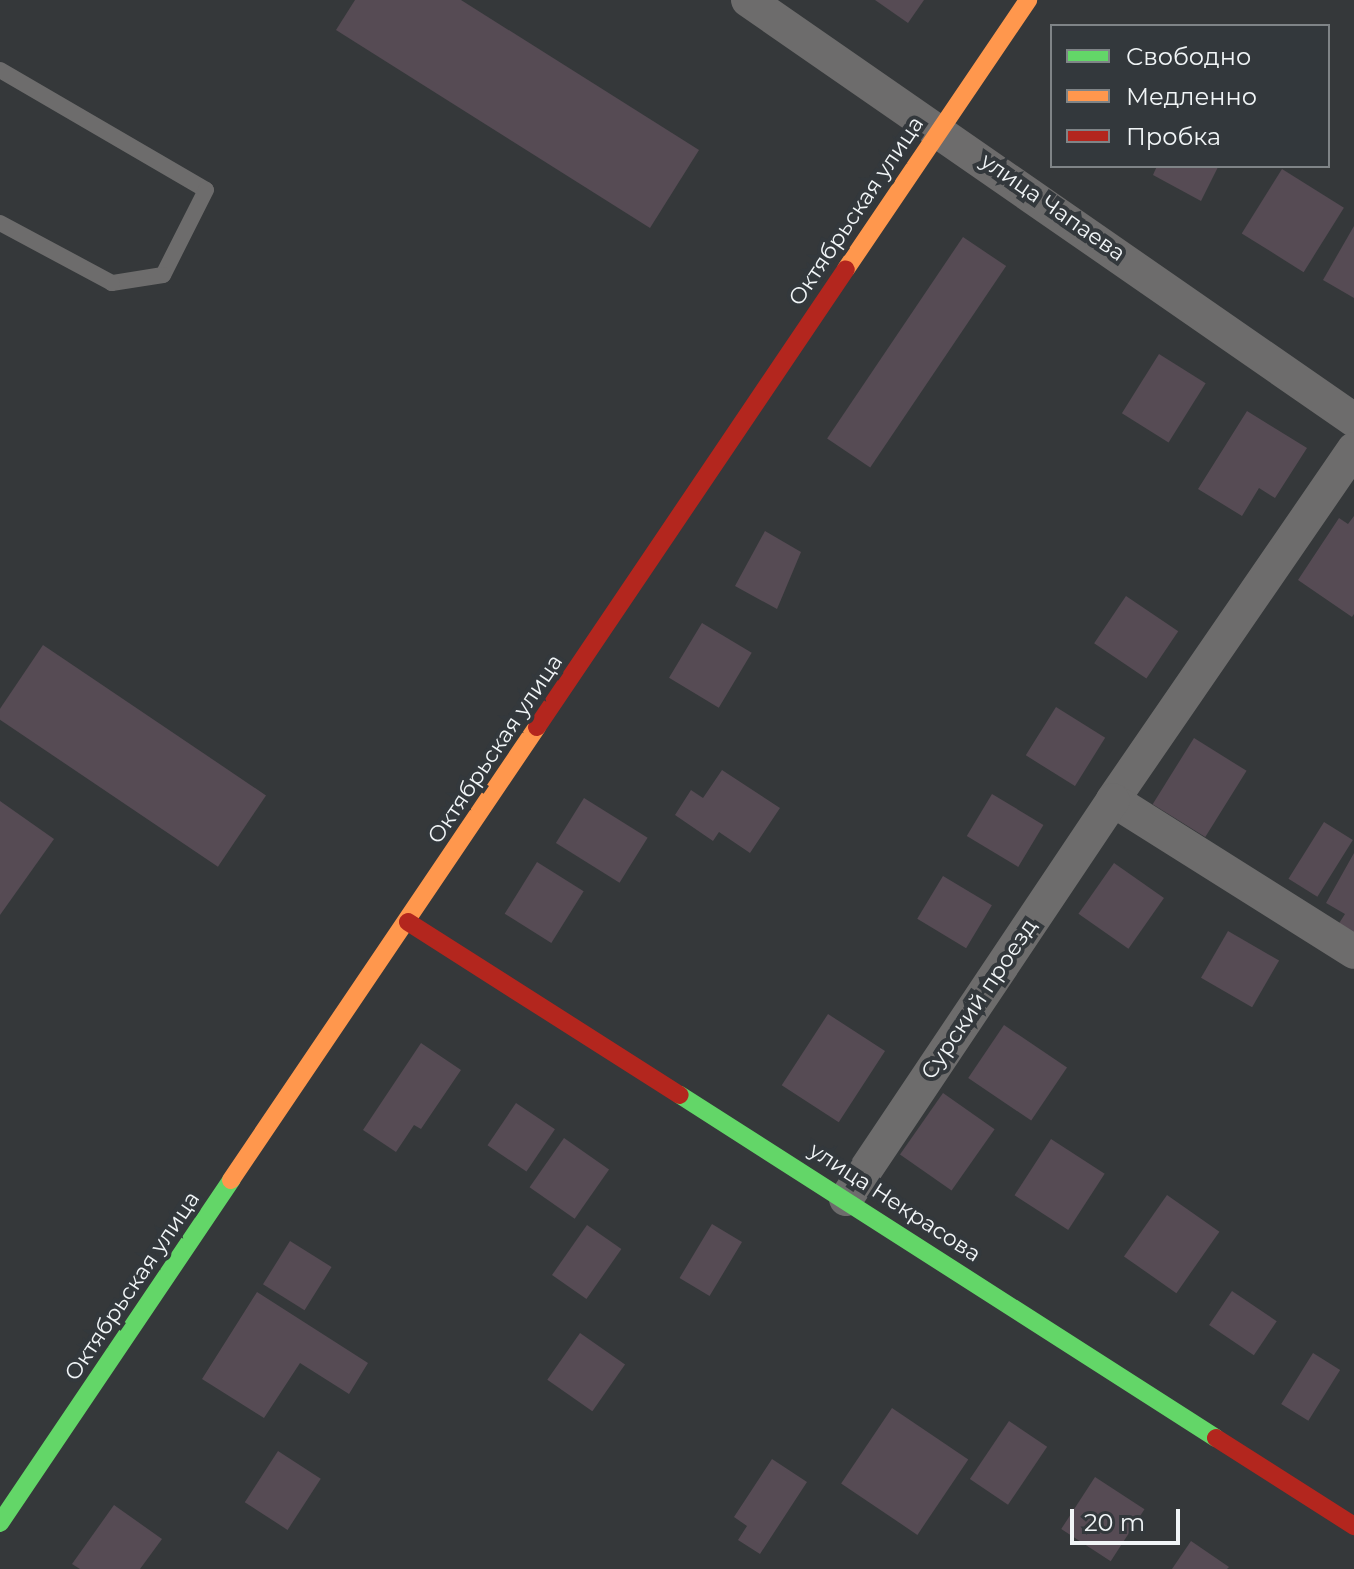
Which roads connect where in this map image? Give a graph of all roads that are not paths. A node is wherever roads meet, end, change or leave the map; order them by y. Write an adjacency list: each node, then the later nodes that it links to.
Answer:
1 (748, 0): 4 (street, улица Чапаева)
2 (1028, 0): 4 (street, Октябрьская улица)
3 (0, 70): 5 (lane)
4 (940, 128): 6 (street, улица Чапаева); 9 (street, Октябрьская улица)
5 (0, 223)
6 (1354, 420)
7 (1354, 449): 8 (street, Сурский проезд)
8 (1113, 800): 10 (street); 11 (street, Сурский проезд)
9 (408, 922): 11 (street, улица Некрасова); 12 (street, Октябрьская улица)
10 (1354, 952)
11 (846, 1199): 13 (street, улица Некрасова)
12 (0, 1523)
13 (1354, 1526)

